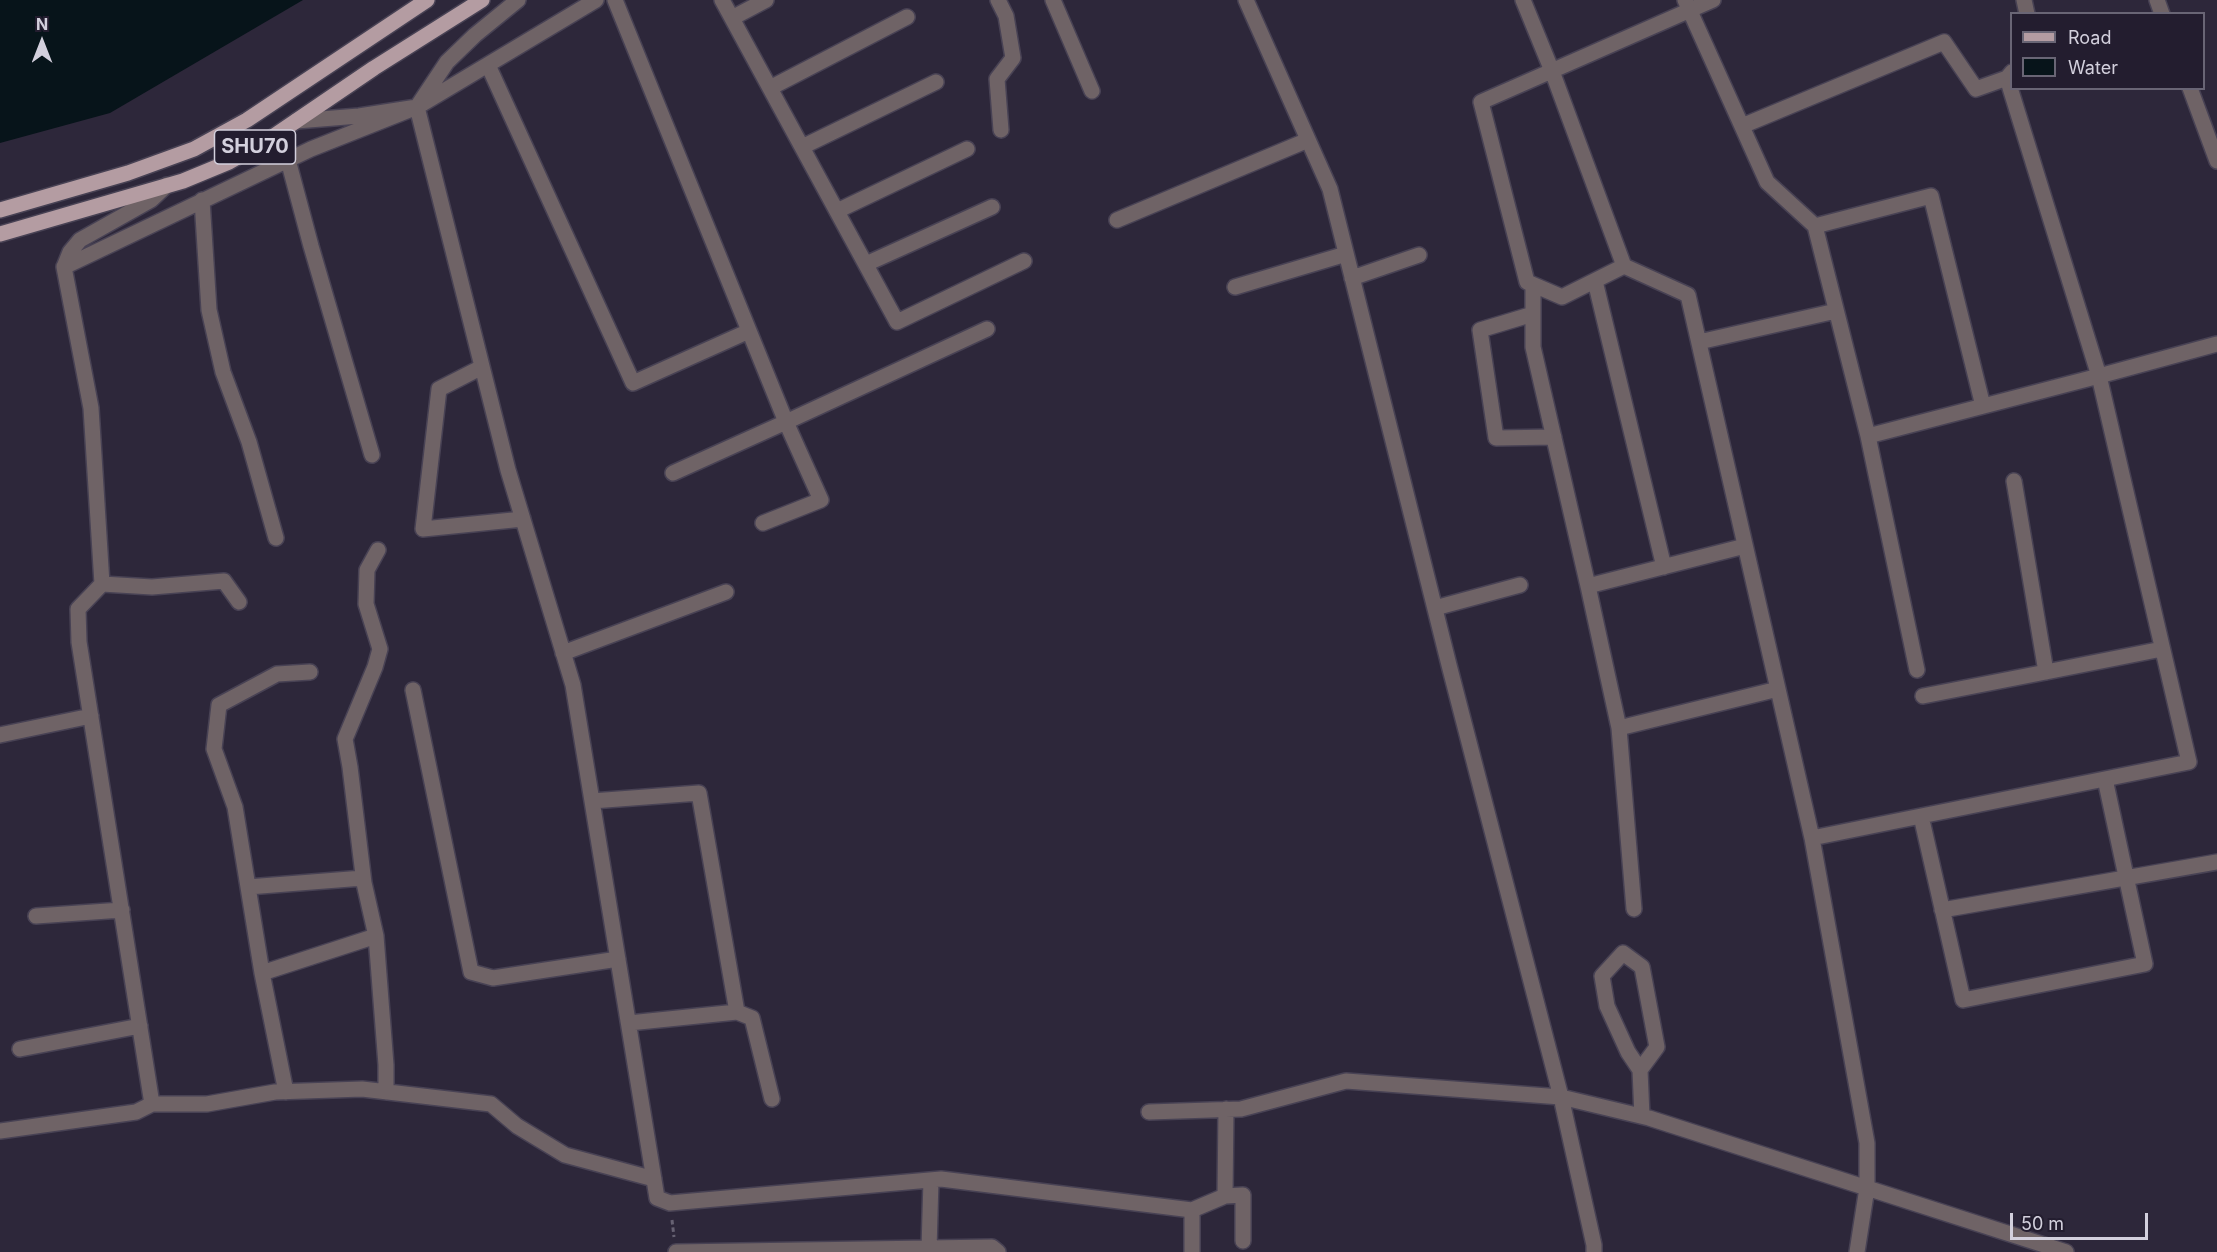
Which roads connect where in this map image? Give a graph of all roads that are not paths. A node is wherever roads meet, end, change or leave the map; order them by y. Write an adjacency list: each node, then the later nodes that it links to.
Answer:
1 (427, 0): 31 (main road, SHU70)
2 (482, 0): 25 (main road, SHU70)
3 (518, 0): 24 (street)
4 (597, 0): 16 (street)
5 (615, 0): 56 (street)
6 (722, 0): 15 (street)
7 (766, 0): 15 (street)
8 (998, 0): 27 (street)
9 (1053, 0): 23 (street)
10 (1246, 0): 28 (street)
11 (1522, 0): 17 (street)
12 (1713, 0): 13 (street)
13 (1687, 5): 17 (street); 26 (street)
14 (907, 17): 20 (street)
15 (732, 18): 20 (street)
16 (488, 65): 24 (street); 56 (street)
17 (1552, 71): 47 (street); 51 (street)
18 (2009, 75): 26 (street)
19 (936, 82): 29 (street)
20 (770, 88): 29 (street)
21 (2013, 90): 60 (street)
22 (2191, 90): 33 (street)
23 (1092, 91)
24 (417, 107): 25 (street); 32 (street); 59 (street)
25 (296, 121): 34 (main road, SHU70)
26 (1742, 126): 41 (street)
27 (1001, 130)
28 (1308, 140): 40 (street); 43 (street)
29 (802, 147): 39 (street)
30 (967, 149): 39 (street)
31 (178, 154): 34 (main road); 38 (main road, SHU70)
32 (288, 160): 36 (street); 65 (street)
33 (2217, 161)
34 (190, 178): 35 (main road, SHU70)
35 (167, 185): 42 (main road, SHU70); 48 (street)
36 (202, 200): 48 (street); 70 (street)
37 (992, 207): 46 (street)
38 (0, 210)
39 (837, 211): 46 (street)
40 (1117, 220)
41 (1815, 226): 53 (street); 61 (street)
42 (0, 234)
43 (1346, 254): 49 (street); 52 (street)
44 (1419, 255): 49 (street)
45 (1024, 261): 46 (street)
46 (866, 264)
47 (1624, 266): 50 (street); 57 (street)
48 (64, 267): 74 (street)
49 (1352, 278): 79 (street)
50 (1595, 281): 51 (street); 73 (street)
51 (1533, 285): 54 (street)
52 (1234, 287)
53 (1836, 310): 57 (street); 63 (street)
54 (1533, 314): 64 (street); 64 (street)
55 (987, 329): 62 (street)
56 (749, 331): 62 (street)
57 (1699, 342): 71 (street)
58 (2217, 344): 60 (street)
59 (482, 367): 68 (street); 68 (street)
60 (2099, 376): 61 (street); 80 (street)
61 (1983, 406): 63 (street)
62 (786, 422): 66 (street); 69 (street)
63 (1868, 436): 82 (street)
64 (1554, 437): 76 (street)
65 (372, 454)
66 (673, 473)
67 (2014, 481): 84 (street)
68 (523, 519): 81 (street)
69 (763, 523)
70 (276, 538)
71 (1745, 546): 73 (street); 85 (street)
72 (378, 550): 96 (street)
73 (1664, 567): 76 (street)
74 (102, 585): 78 (street); 88 (street)
75 (1521, 585): 79 (street)
76 (1588, 586): 89 (street)
77 (726, 592): 81 (street)
78 (239, 602)
79 (1435, 608): 113 (street)
80 (2162, 649): 84 (street); 91 (street)
81 (563, 653): 92 (street)
82 (1917, 670)
83 (310, 672): 98 (street)
84 (2046, 672): 87 (street)
85 (1778, 689): 89 (street); 94 (street)
86 (413, 690): 104 (street)
87 (1923, 696)
88 (91, 716): 90 (street); 100 (street)
89 (1618, 728): 99 (street)
90 (0, 735)
91 (2104, 779): 93 (street); 97 (street)
92 (592, 801): 104 (street); 106 (street)
93 (1921, 816): 94 (street); 101 (street)
94 (1812, 838): 122 (street)
95 (2217, 862): 97 (street)
96 (363, 878): 98 (street); 103 (street)
97 (2126, 878): 101 (street); 101 (street)
98 (248, 887): 105 (street)
99 (1634, 909)
100 (122, 910): 102 (street); 108 (street)
101 (1942, 910)
102 (36, 916)
103 (376, 936): 105 (street); 112 (street)
104 (618, 959): 107 (street)
105 (262, 974): 111 (street)
106 (737, 1012): 107 (street); 114 (street)
107 (628, 1023): 120 (street)
108 (140, 1026): 109 (street); 115 (street)
109 (20, 1049)
110 (1640, 1070): 110 (street); 118 (street)
111 (286, 1092): 112 (street); 115 (street)
112 (386, 1092): 120 (street)
113 (1561, 1097): 116 (street); 118 (street); 130 (street)
114 (772, 1099)
115 (152, 1104): 119 (street)
116 (1226, 1109): 117 (street); 123 (street)
117 (1149, 1112)
118 (1642, 1116): 122 (street)
119 (0, 1131)
120 (654, 1179): 121 (street)
121 (931, 1180): 124 (street); 126 (street)
122 (1867, 1188): 131 (street); 132 (street)
123 (1225, 1196): 124 (street); 125 (street)
124 (1192, 1210): 129 (street)
125 (1243, 1241)
126 (929, 1249): 127 (street); 128 (street)
127 (676, 1252)
128 (998, 1252)
129 (1192, 1252)
130 (1594, 1252)
131 (1857, 1252)
132 (2066, 1252)

